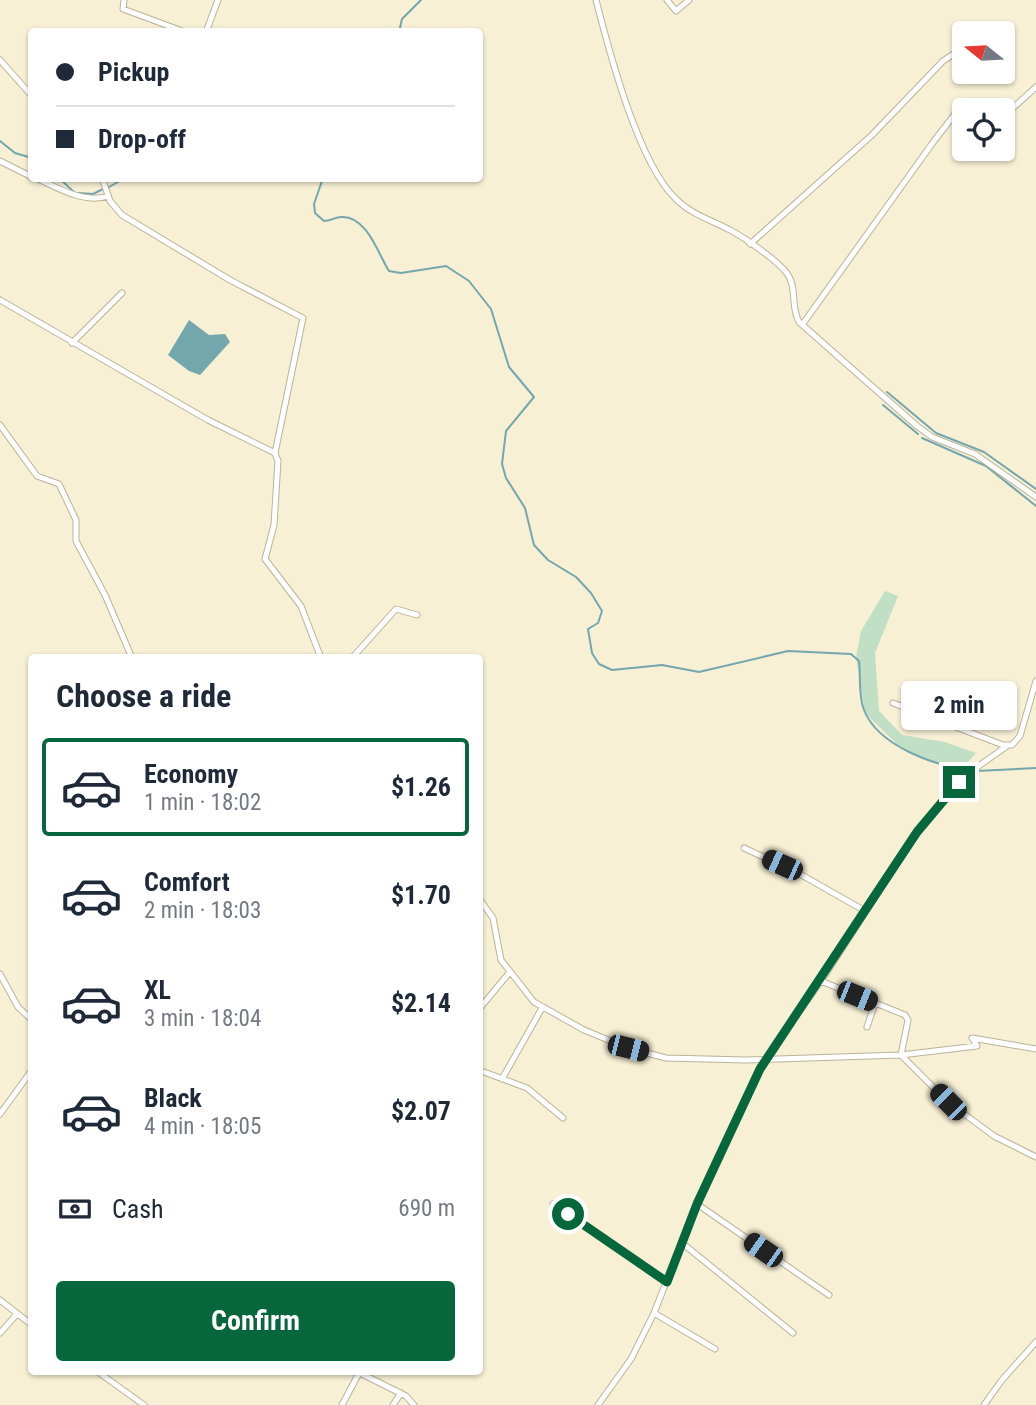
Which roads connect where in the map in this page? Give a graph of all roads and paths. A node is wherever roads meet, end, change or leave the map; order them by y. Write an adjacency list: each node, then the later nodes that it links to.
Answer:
1 (124, 0): 6 (street)
2 (218, 0): 7 (street)
3 (596, 0): 19 (street)
4 (667, 0): 5 (street)
5 (689, 0)
6 (174, 28)
7 (208, 28)
8 (952, 55): 19 (street)
9 (0, 60): 11 (street)
10 (1036, 87): 12 (street)
11 (28, 92)
12 (1015, 106)
13 (952, 118): 22 (street)
14 (0, 161): 15 (street)
15 (28, 175)
16 (44, 182): 18 (street)
17 (103, 182): 18 (street)
18 (108, 194): 25 (street)
19 (750, 244): 22 (street)
20 (121, 293): 23 (street)
21 (0, 300): 23 (street)
22 (802, 326): 26 (street)
23 (72, 343): 25 (street)
24 (0, 425): 28 (street)
25 (275, 453): 29 (street)
26 (1036, 497)
27 (417, 615): 30 (street)
28 (130, 654)
29 (319, 654)
30 (356, 654)
31 (1036, 681): 33 (street)
32 (893, 703): 33 (street)
33 (1007, 746): 36 (street)
34 (744, 848): 36 (street)
35 (483, 904): 37 (street)
36 (865, 911): 39 (street)
37 (509, 973): 41 (street); 42 (street)
38 (0, 974): 43 (street)
39 (821, 981): 40 (street); 47 (street)
40 (875, 1003): 44 (street); 46 (street)
41 (483, 1004)
42 (541, 1008): 47 (street); 50 (street)
43 (28, 1016)
44 (867, 1027)
45 (1036, 1049): 46 (street)
46 (901, 1055): 47 (street); 53 (street)
47 (765, 1060): 55 (street)
48 (484, 1072): 50 (street)
49 (28, 1076): 51 (street)
50 (502, 1079): 52 (street)
51 (0, 1114)
52 (563, 1118)
53 (1036, 1157)
54 (553, 1204): 57 (street)
55 (697, 1204): 56 (street); 58 (street)
56 (682, 1243): 57 (street); 64 (street)
57 (667, 1282): 60 (street)
58 (829, 1295)
59 (0, 1300): 61 (street)
60 (654, 1313): 66 (street); 72 (street)
61 (17, 1314): 62 (street); 63 (street)
62 (28, 1322)
63 (0, 1333)
64 (793, 1333)
65 (1036, 1342): 78 (street)
66 (715, 1349)
67 (102, 1375): 71 (street)
68 (357, 1375): 75 (street)
69 (364, 1375): 70 (street)
70 (401, 1393): 76 (street); 77 (street)
71 (136, 1399): 73 (street); 74 (street)
72 (602, 1404)
73 (129, 1405)
74 (144, 1405)
75 (342, 1405)
76 (393, 1405)
77 (414, 1405)
78 (984, 1405)

